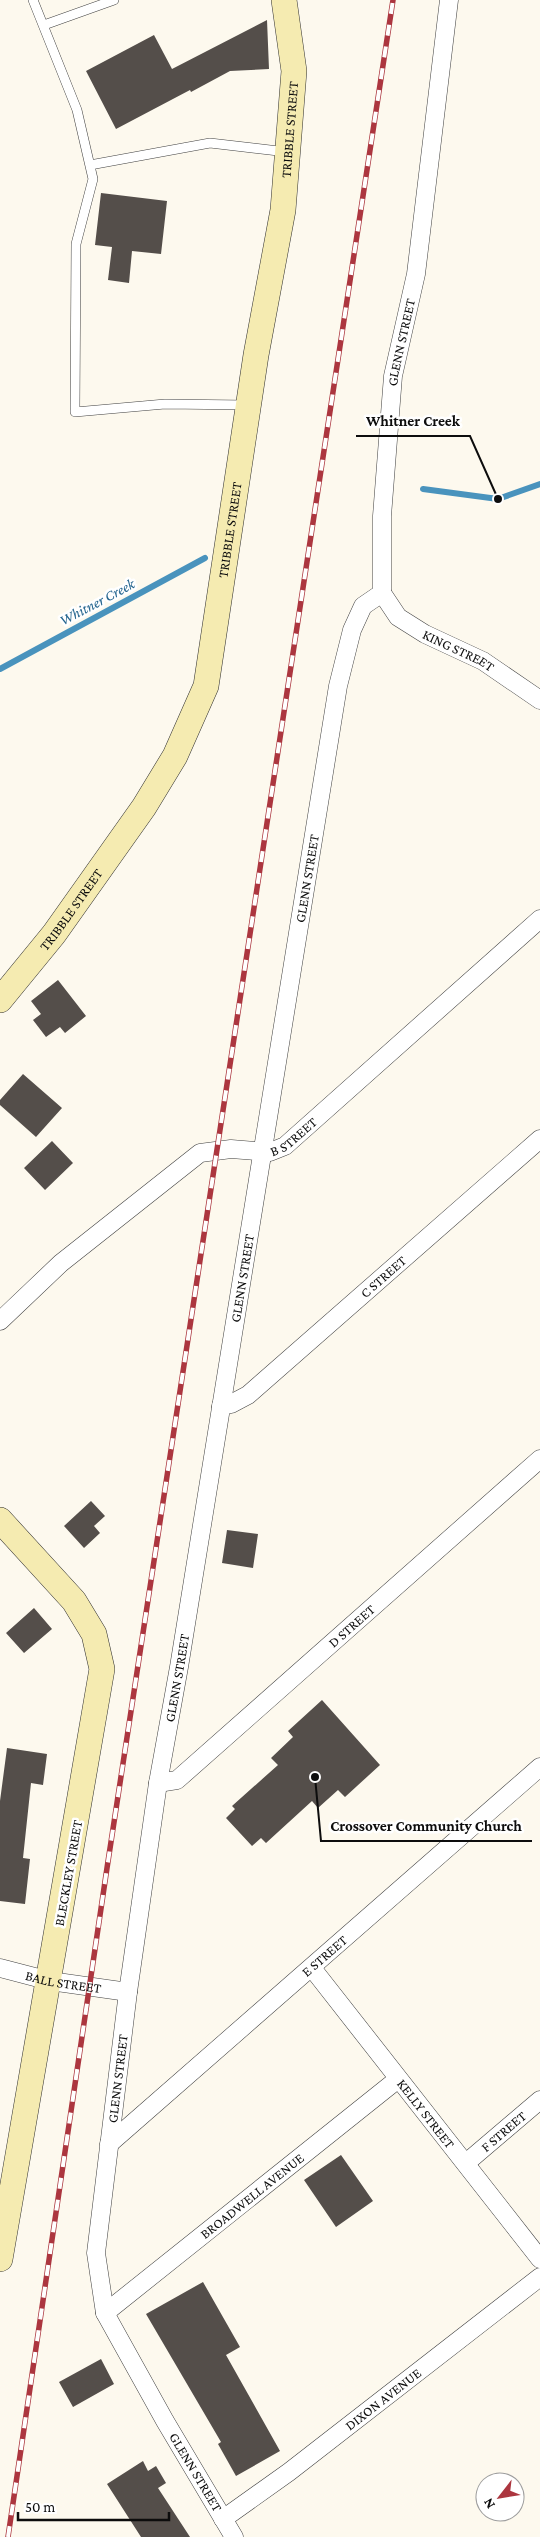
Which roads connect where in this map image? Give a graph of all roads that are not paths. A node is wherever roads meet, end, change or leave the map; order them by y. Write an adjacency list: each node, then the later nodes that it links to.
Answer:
1 (33, 0): 5 (lane)
2 (114, 0): 5 (lane)
3 (284, 0): 6 (street, TRIBBLE STREET)
4 (450, 0): 9 (street, GLENN STREET)
5 (44, 25): 7 (lane)
6 (287, 152): 7 (lane); 8 (street, TRIBBLE STREET)
7 (90, 165): 8 (lane)
8 (250, 405): 12 (street, TRIBBLE STREET)
9 (382, 593): 10 (street, KING STREET); 14 (street, GLENN STREET)
10 (540, 700)
11 (540, 919): 14 (street, B STREET)
12 (0, 1000)
13 (540, 1139): 16 (street, C STREET)
14 (262, 1152): 15 (street, B STREET); 16 (street, GLENN STREET)
15 (0, 1320)
16 (221, 1406): 20 (street, GLENN STREET)
17 (540, 1459): 20 (street, D STREET)
18 (0, 1520): 23 (street, BLECKLEY STREET)
19 (540, 1767): 22 (street, E STREET)
20 (158, 1783): 24 (street, GLENN STREET)
21 (0, 1968): 23 (street, BALL STREET)
22 (312, 1968): 25 (street, KELLY STREET); 27 (street, E STREET)
23 (50, 1981): 24 (street, BALL STREET); 29 (street, BLECKLEY STREET)
24 (128, 1992): 27 (street, GLENN STREET)
25 (398, 2079): 28 (street, KELLY STREET); 32 (street, BROADWELL AVENUE)
26 (540, 2100): 28 (street, F STREET)
27 (109, 2144): 32 (street, GLENN STREET)
28 (466, 2163): 30 (street, KELLY STREET)
29 (0, 2259)
30 (540, 2259)
31 (540, 2277): 33 (street, DIXON AVENUE)
32 (106, 2313): 33 (street, GLENN STREET)
33 (224, 2519): 34 (street, GLENN STREET)
34 (234, 2537)

